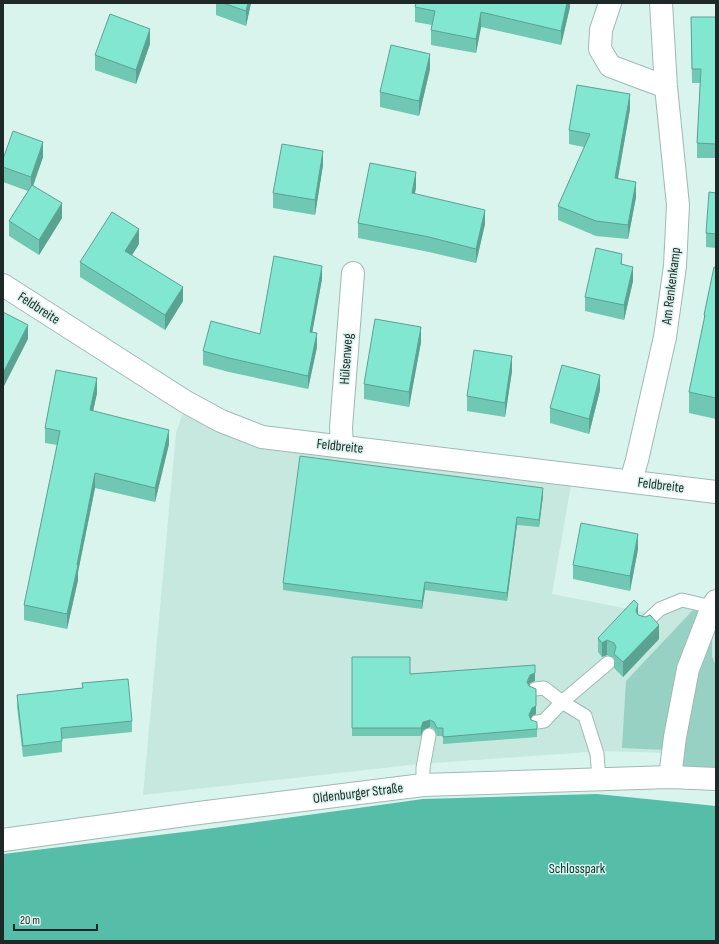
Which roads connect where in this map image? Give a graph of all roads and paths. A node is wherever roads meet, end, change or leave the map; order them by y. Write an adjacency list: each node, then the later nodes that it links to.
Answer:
1 (610, 3): 3 (street)
2 (661, 3): 3 (street, Am Renkenkamp)
3 (666, 87): 7 (street, Am Renkenkamp)
4 (352, 273): 6 (street, Hülsenweg)
5 (3, 285): 6 (street, Feldbreite)
6 (342, 446): 7 (street, Feldbreite)
7 (631, 481): 8 (street, Feldbreite)
8 (716, 492)
9 (714, 604): 10 (lane); 16 (street)
10 (644, 624)
11 (608, 663): 13 (lane)
12 (535, 689): 13 (lane)
13 (562, 702): 14 (lane); 17 (lane)
14 (536, 722)
15 (429, 735): 19 (lane)
16 (670, 777): 17 (street, Oldenburger Straße); 18 (street, Oldenburger Straße)
17 (599, 779): 19 (street, Oldenburger Straße)
18 (716, 779)
19 (423, 786): 20 (street, Oldenburger Straße)
20 (3, 840)

